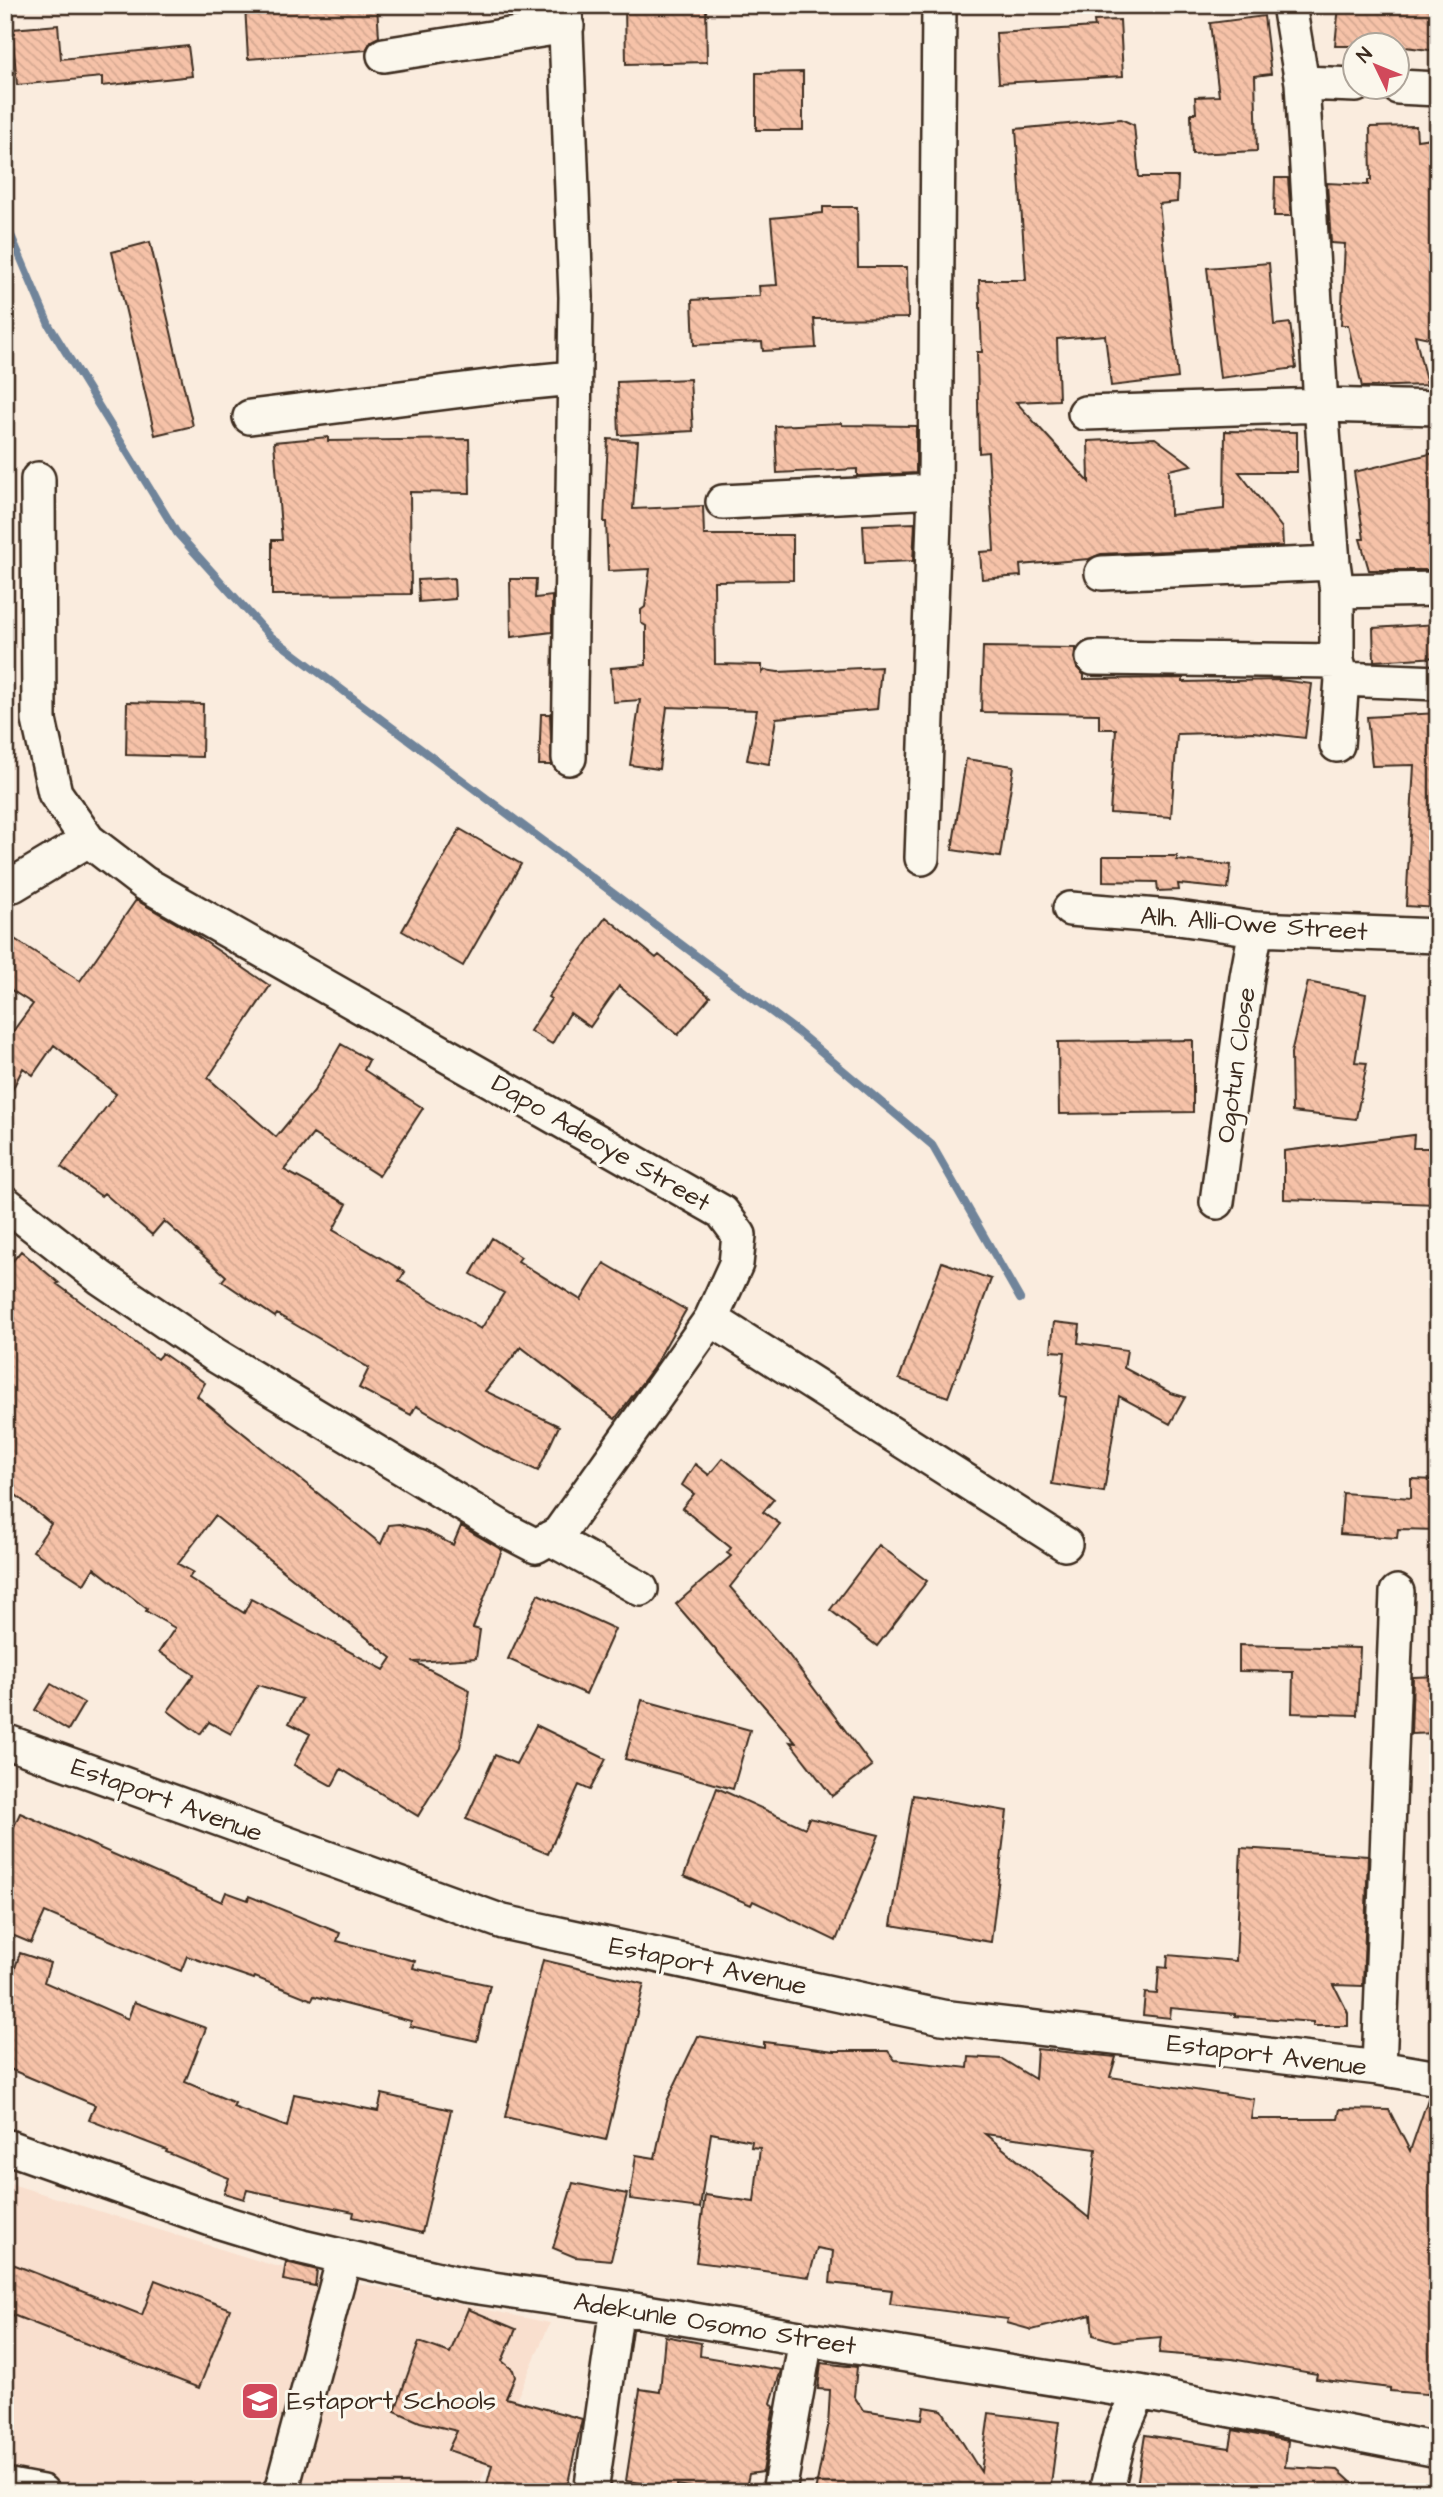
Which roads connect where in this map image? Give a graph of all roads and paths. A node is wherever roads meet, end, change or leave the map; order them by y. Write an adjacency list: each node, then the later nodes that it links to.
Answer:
1 (939, 5): 15 (street)
2 (1289, 5): 5 (street)
3 (566, 16): 4 (street); 9 (street)
4 (384, 55)
5 (1302, 83): 6 (street); 10 (street)
6 (1342, 84)
7 (1412, 88): 8 (street)
8 (1438, 89)
9 (573, 379): 13 (street); 24 (street)
10 (1321, 405): 11 (street); 12 (street); 18 (street)
11 (1438, 408)
12 (1085, 413)
13 (250, 417)
14 (38, 479): 25 (street, Dapo Adeoye Street)
15 (935, 491): 16 (street); 26 (street)
16 (723, 502)
17 (1102, 573): 18 (street)
18 (1335, 577): 19 (street); 21 (street)
19 (1438, 589)
20 (1093, 658): 21 (street)
21 (1339, 670): 22 (street); 23 (street)
22 (1438, 683)
23 (1337, 746)
24 (569, 758)
25 (88, 840): 27 (street); 33 (street, Dapo Adeoye Street)
26 (922, 858)
27 (13, 885)
28 (1070, 909): 29 (street, Alh. Alli-Owe Street)
29 (1256, 929): 30 (street, Alh. Alli-Owe Street); 31 (street, Ogotun Close)
30 (1438, 936)
31 (1217, 1202)
32 (5, 1203): 34 (street)
33 (711, 1319): 34 (street, Dapo Adeoye Street); 35 (street)
34 (550, 1538): 36 (street)
35 (1065, 1544)
36 (641, 1589)
37 (1396, 1592): 39 (street)
38 (5, 1741): 39 (street, Estaport Avenue)
39 (1380, 2068): 40 (street, Estaport Avenue)
40 (1438, 2078)
41 (5, 2146): 42 (street, Adekunle Osomo Street)
42 (344, 2258): 43 (street, Adekunle Osomo Street); 49 (street)
43 (617, 2306): 44 (street, Adekunle Osomo Street); 50 (street)
44 (806, 2339): 45 (street, Adekunle Osomo Street); 51 (street)
45 (1139, 2392): 46 (street, Adekunle Osomo Street); 52 (street)
46 (1438, 2450)
47 (5, 2485): 48 (street)
48 (42, 2492)
49 (279, 2492)
50 (591, 2492)
51 (779, 2492)
52 (1106, 2492)

